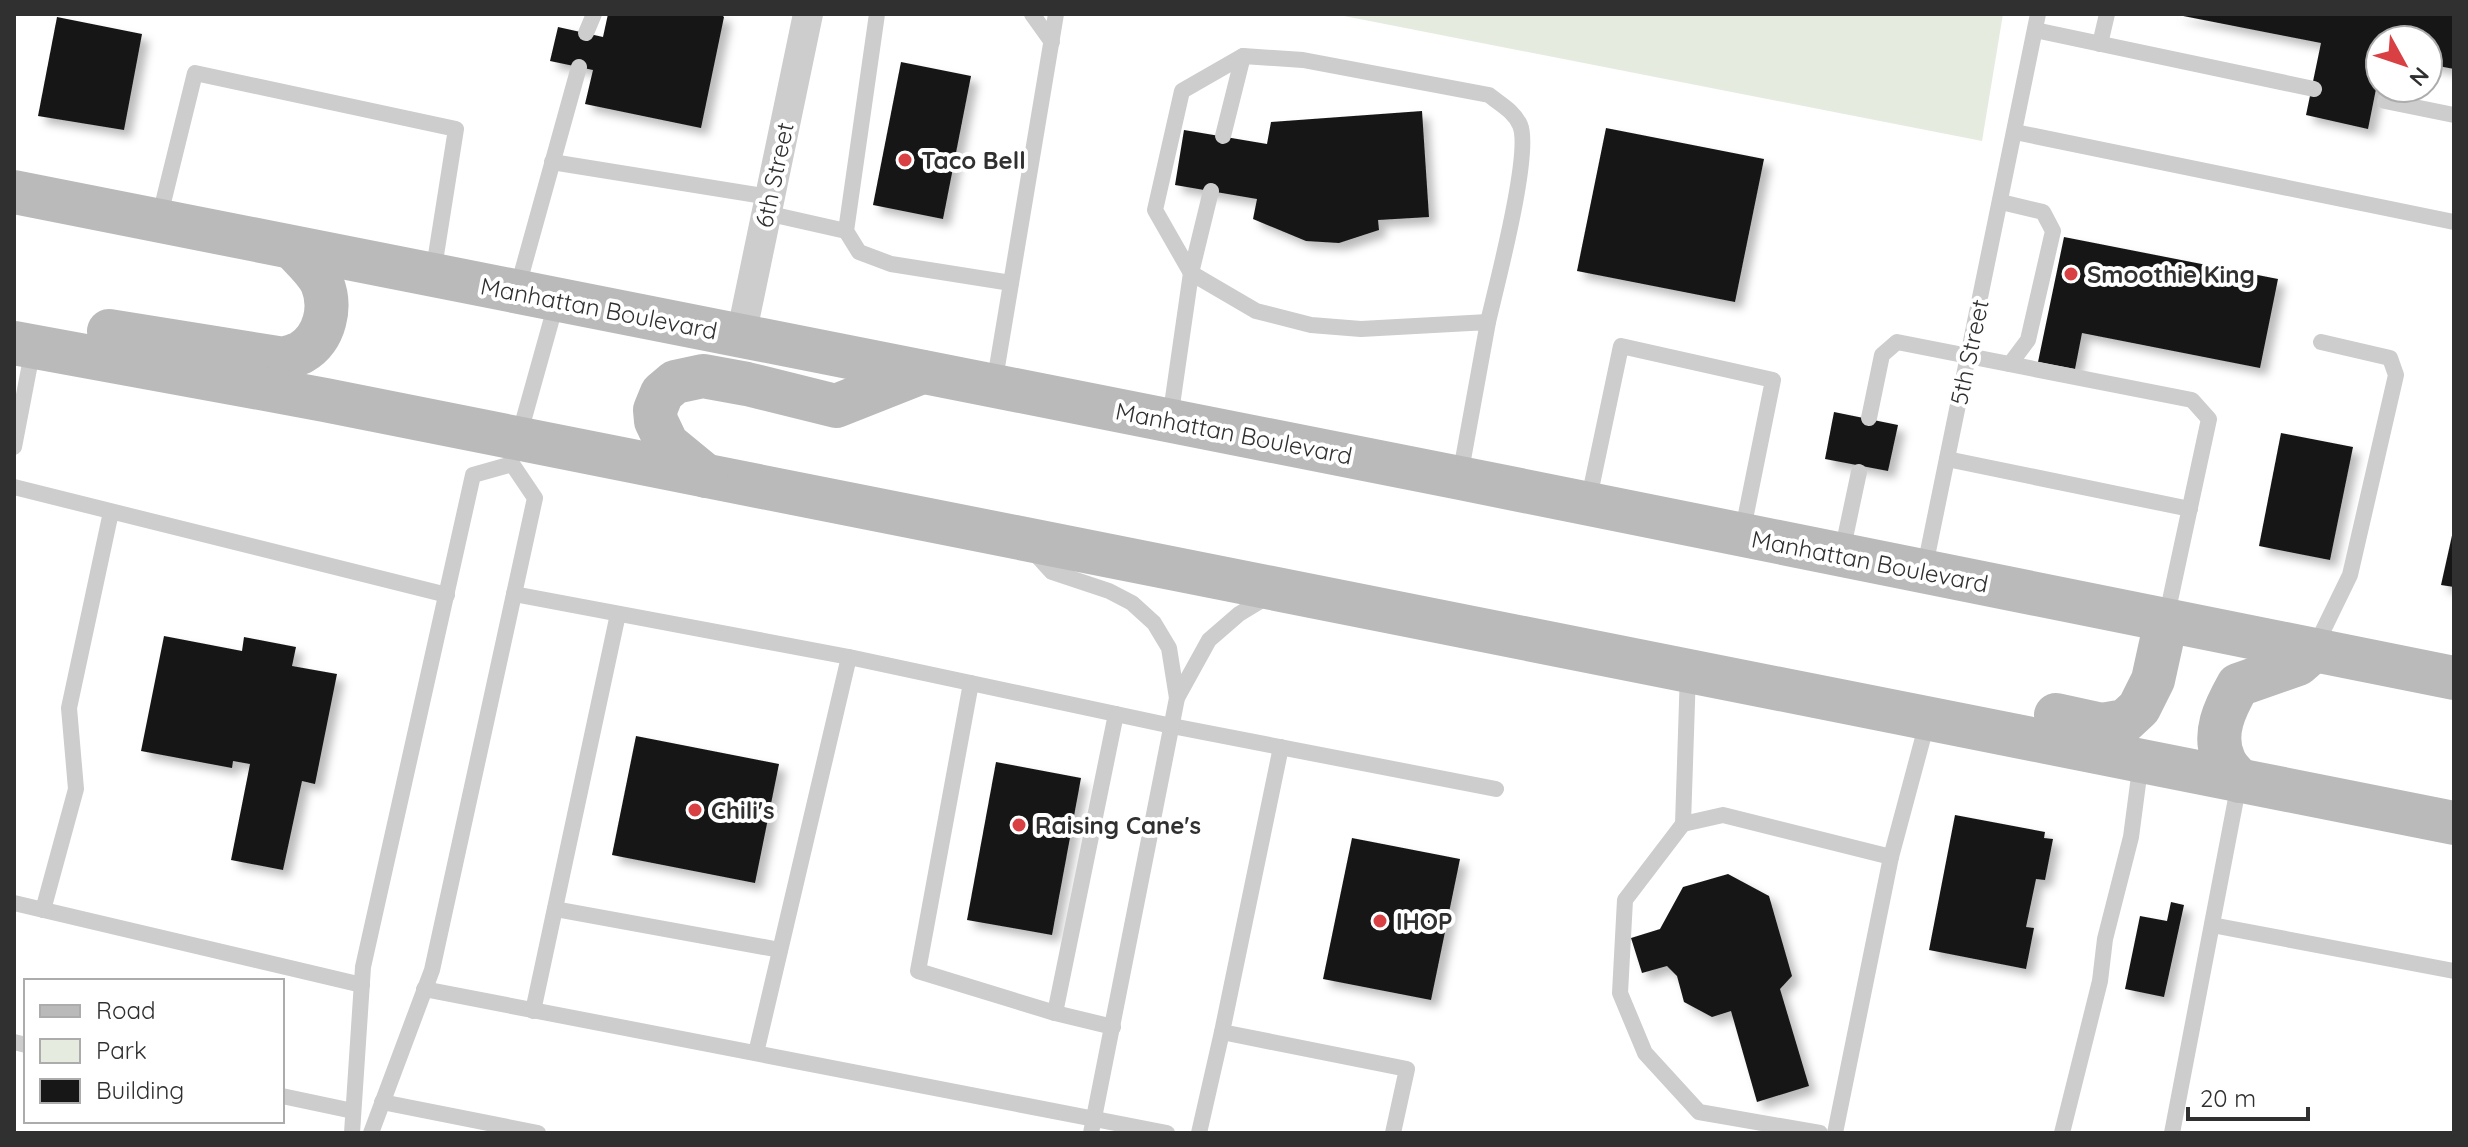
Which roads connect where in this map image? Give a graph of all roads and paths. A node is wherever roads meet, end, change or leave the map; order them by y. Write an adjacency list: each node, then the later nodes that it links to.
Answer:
1 (594, 14): 8 (lane)
2 (808, 14): 22 (street, 6th Street)
3 (877, 14): 25 (lane)
4 (1032, 14): 9 (lane)
5 (1056, 14): 9 (lane)
6 (2107, 14): 10 (lane)
7 (2037, 22): 10 (lane); 16 (lane, 5th Street)
8 (586, 33)
9 (1052, 42): 29 (lane)
10 (2100, 44): 13 (lane)
11 (1243, 56): 17 (lane); 27 (lane); 31 (lane)
12 (579, 67): 18 (lane)
13 (2314, 89)
14 (2400, 104): 15 (lane)
15 (2454, 115)
16 (2015, 132): 21 (lane, 5th Street); 24 (lane)
17 (1223, 136)
18 (552, 162): 22 (lane); 30 (lane)
19 (1211, 191): 27 (lane)
20 (14, 192): 23 (street, Manhattan Boulevard)
21 (2001, 202): 35 (lane, 5th Street); 36 (lane)
22 (768, 205): 25 (lane); 32 (street, 6th Street)
23 (159, 221): 26 (street, Manhattan Boulevard); 28 (lane)
24 (2454, 222)
25 (846, 231): 29 (lane)
26 (293, 248): 28 (street, Manhattan Boulevard); 34 (street)
27 (1191, 273): 31 (lane); 40 (lane)
28 (433, 275): 30 (street, Manhattan Boulevard)
29 (1011, 283): 38 (lane)
30 (537, 296): 32 (street, Manhattan Boulevard); 42 (lane)
31 (1488, 322): 46 (lane)
32 (741, 336): 37 (street, Manhattan Boulevard)
33 (2321, 342): 60 (lane)
34 (33, 347): 41 (lane); 42 (street)
35 (1969, 356): 36 (lane); 39 (lane); 43 (lane, 5th Street)
36 (2010, 364): 49 (lane)
37 (922, 372): 38 (street, Manhattan Boulevard); 45 (street)
38 (994, 386): 40 (street, Manhattan Boulevard)
39 (1869, 418)
40 (1170, 420): 46 (street, Manhattan Boulevard)
41 (14, 447)
42 (515, 451): 45 (street); 56 (lane); 57 (lane)
43 (1947, 459): 49 (lane); 54 (lane, 5th Street)
44 (1859, 472): 53 (lane)
45 (706, 476): 52 (street)
46 (1460, 478): 48 (street, Manhattan Boulevard)
47 (14, 487): 50 (lane)
48 (1587, 505): 51 (street, Manhattan Boulevard); 51 (lane)
49 (2190, 509): 59 (lane)
50 (111, 512): 57 (lane); 78 (lane)
51 (1742, 535): 53 (street, Manhattan Boulevard)
52 (1022, 539): 55 (street); 65 (lane)
53 (1842, 556): 54 (street, Manhattan Boulevard)
54 (1924, 572): 59 (street, Manhattan Boulevard)
55 (1279, 590): 62 (street); 65 (lane)
56 (514, 594): 58 (lane); 83 (lane)
57 (447, 595): 82 (lane)
58 (618, 614): 61 (lane); 77 (lane)
59 (2166, 621): 60 (street, Manhattan Boulevard); 67 (street)
60 (2314, 650): 63 (street, Manhattan Boulevard); 71 (street)
61 (849, 657): 64 (lane); 80 (lane)
62 (1689, 670): 67 (street); 74 (lane)
63 (2454, 678)
64 (971, 683): 66 (lane); 85 (lane)
65 (1177, 698): 68 (lane)
66 (1116, 714): 68 (lane); 85 (lane)
67 (1929, 718): 70 (street); 75 (lane)
68 (1172, 726): 69 (lane); 86 (lane)
69 (1281, 747): 72 (lane); 87 (lane)
70 (2141, 759): 71 (street); 101 (lane)
71 (2240, 781): 73 (street); 79 (lane)
72 (1496, 789)
73 (2454, 823)
74 (1683, 824): 75 (lane); 99 (lane)
75 (1891, 857): 100 (lane)
76 (14, 903): 78 (lane)
77 (555, 909): 80 (lane); 84 (lane)
78 (43, 910): 82 (lane)
79 (2212, 925): 81 (lane); 102 (lane)
80 (780, 950): 88 (lane)
81 (2454, 971)
82 (362, 985): 91 (lane)
83 (424, 989): 84 (lane); 90 (lane)
84 (533, 1011): 88 (lane)
85 (1055, 1013): 86 (lane)
86 (1113, 1027): 92 (lane)
87 (1222, 1032): 97 (lane); 98 (lane)
88 (756, 1053): 92 (lane)
89 (284, 1096): 91 (lane)
90 (382, 1102): 94 (lane); 95 (lane)
91 (353, 1111): 93 (lane)
92 (1092, 1126): 96 (lane)
93 (352, 1133)
94 (371, 1133)
95 (538, 1133)
96 (1167, 1133)
97 (1199, 1133)
98 (1393, 1133)
99 (1820, 1133)
100 (1835, 1133)
101 (2062, 1133)
102 (2172, 1133)

